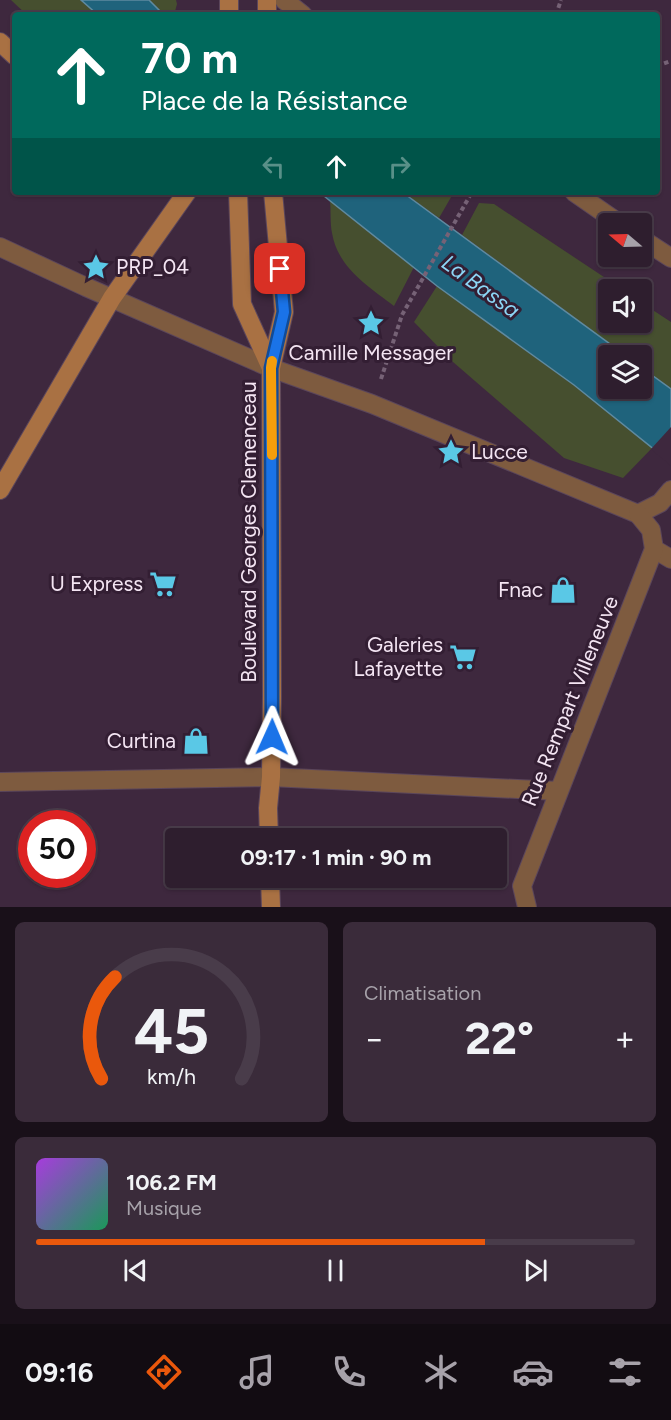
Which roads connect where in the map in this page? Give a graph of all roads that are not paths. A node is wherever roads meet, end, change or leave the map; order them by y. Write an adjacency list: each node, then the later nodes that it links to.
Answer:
1 (284, 0): 2 (street)
2 (299, 12)
3 (0, 42): 4 (main road)
4 (12, 53)
5 (185, 195): 13 (main road)
6 (238, 195): 14 (main road)
7 (273, 195): 14 (main road)
8 (578, 195): 9 (street)
9 (604, 213)
10 (652, 245): 12 (street)
11 (0, 247): 13 (street)
12 (671, 258)
13 (112, 298): 14 (street); 15 (main road)
14 (271, 368): 17 (street); 20 (main road, Boulevard Georges Clemenceau)
15 (0, 490)
16 (665, 496): 17 (street)
17 (639, 514): 18 (street)
18 (654, 549): 19 (street); 22 (street, Rue Rempart Villeneuve)
19 (671, 560)
20 (271, 777): 21 (street); 22 (street); 23 (main road, Boulevard Georges Clemenceau)
21 (0, 782)
22 (558, 791): 26 (street, Rue Rempart Villeneuve)
23 (269, 828)
24 (270, 888): 25 (main road)
25 (271, 907)
26 (527, 907)

